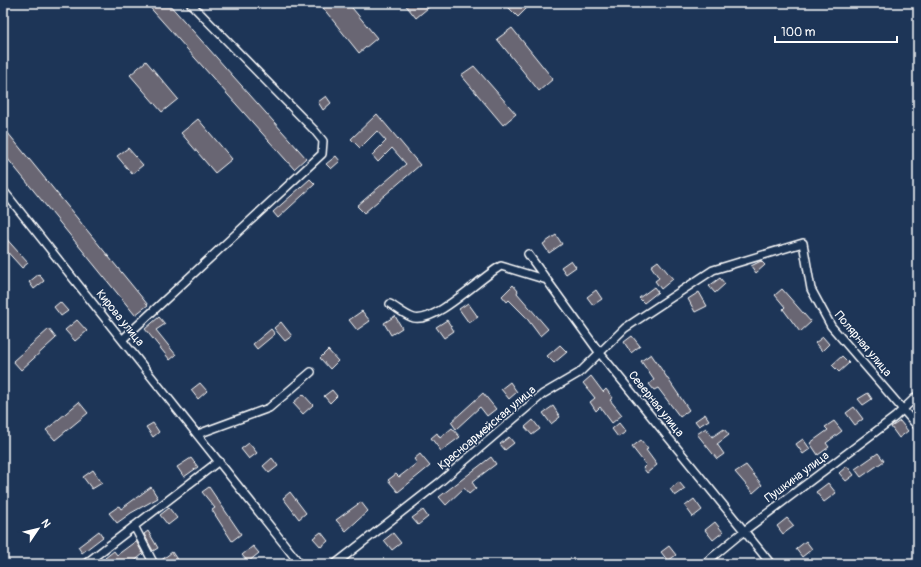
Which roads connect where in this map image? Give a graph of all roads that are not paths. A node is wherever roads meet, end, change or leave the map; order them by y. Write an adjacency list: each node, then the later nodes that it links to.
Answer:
1 (190, 3): 7 (street)
2 (3, 190): 7 (street, Кирова улица)
3 (528, 254): 5 (street, Северная улица)
4 (713, 270): 8 (street, Красноармейская улица); 11 (street, Полярная улица)
5 (547, 280): 6 (street); 8 (street, Северная улица)
6 (390, 304)
7 (123, 339): 13 (street, Кирова улица)
8 (599, 352): 16 (street, Северная улица); 20 (street, Красноармейская улица)
9 (311, 372): 13 (street)
10 (918, 395): 11 (street, Пушкина улица)
11 (903, 408): 12 (street, Полярная улица); 16 (street, Пушкина улица)
12 (918, 426)
13 (198, 434): 14 (street, Кирова улица)
14 (219, 461): 15 (street); 19 (street, Кирова улица)
15 (134, 526): 17 (street); 18 (street)
16 (744, 531): 21 (street, Пушкина улица); 22 (street, Северная улица)
17 (85, 564)
18 (154, 564)
19 (300, 564)
20 (335, 564)
21 (704, 564)
22 (771, 564)

